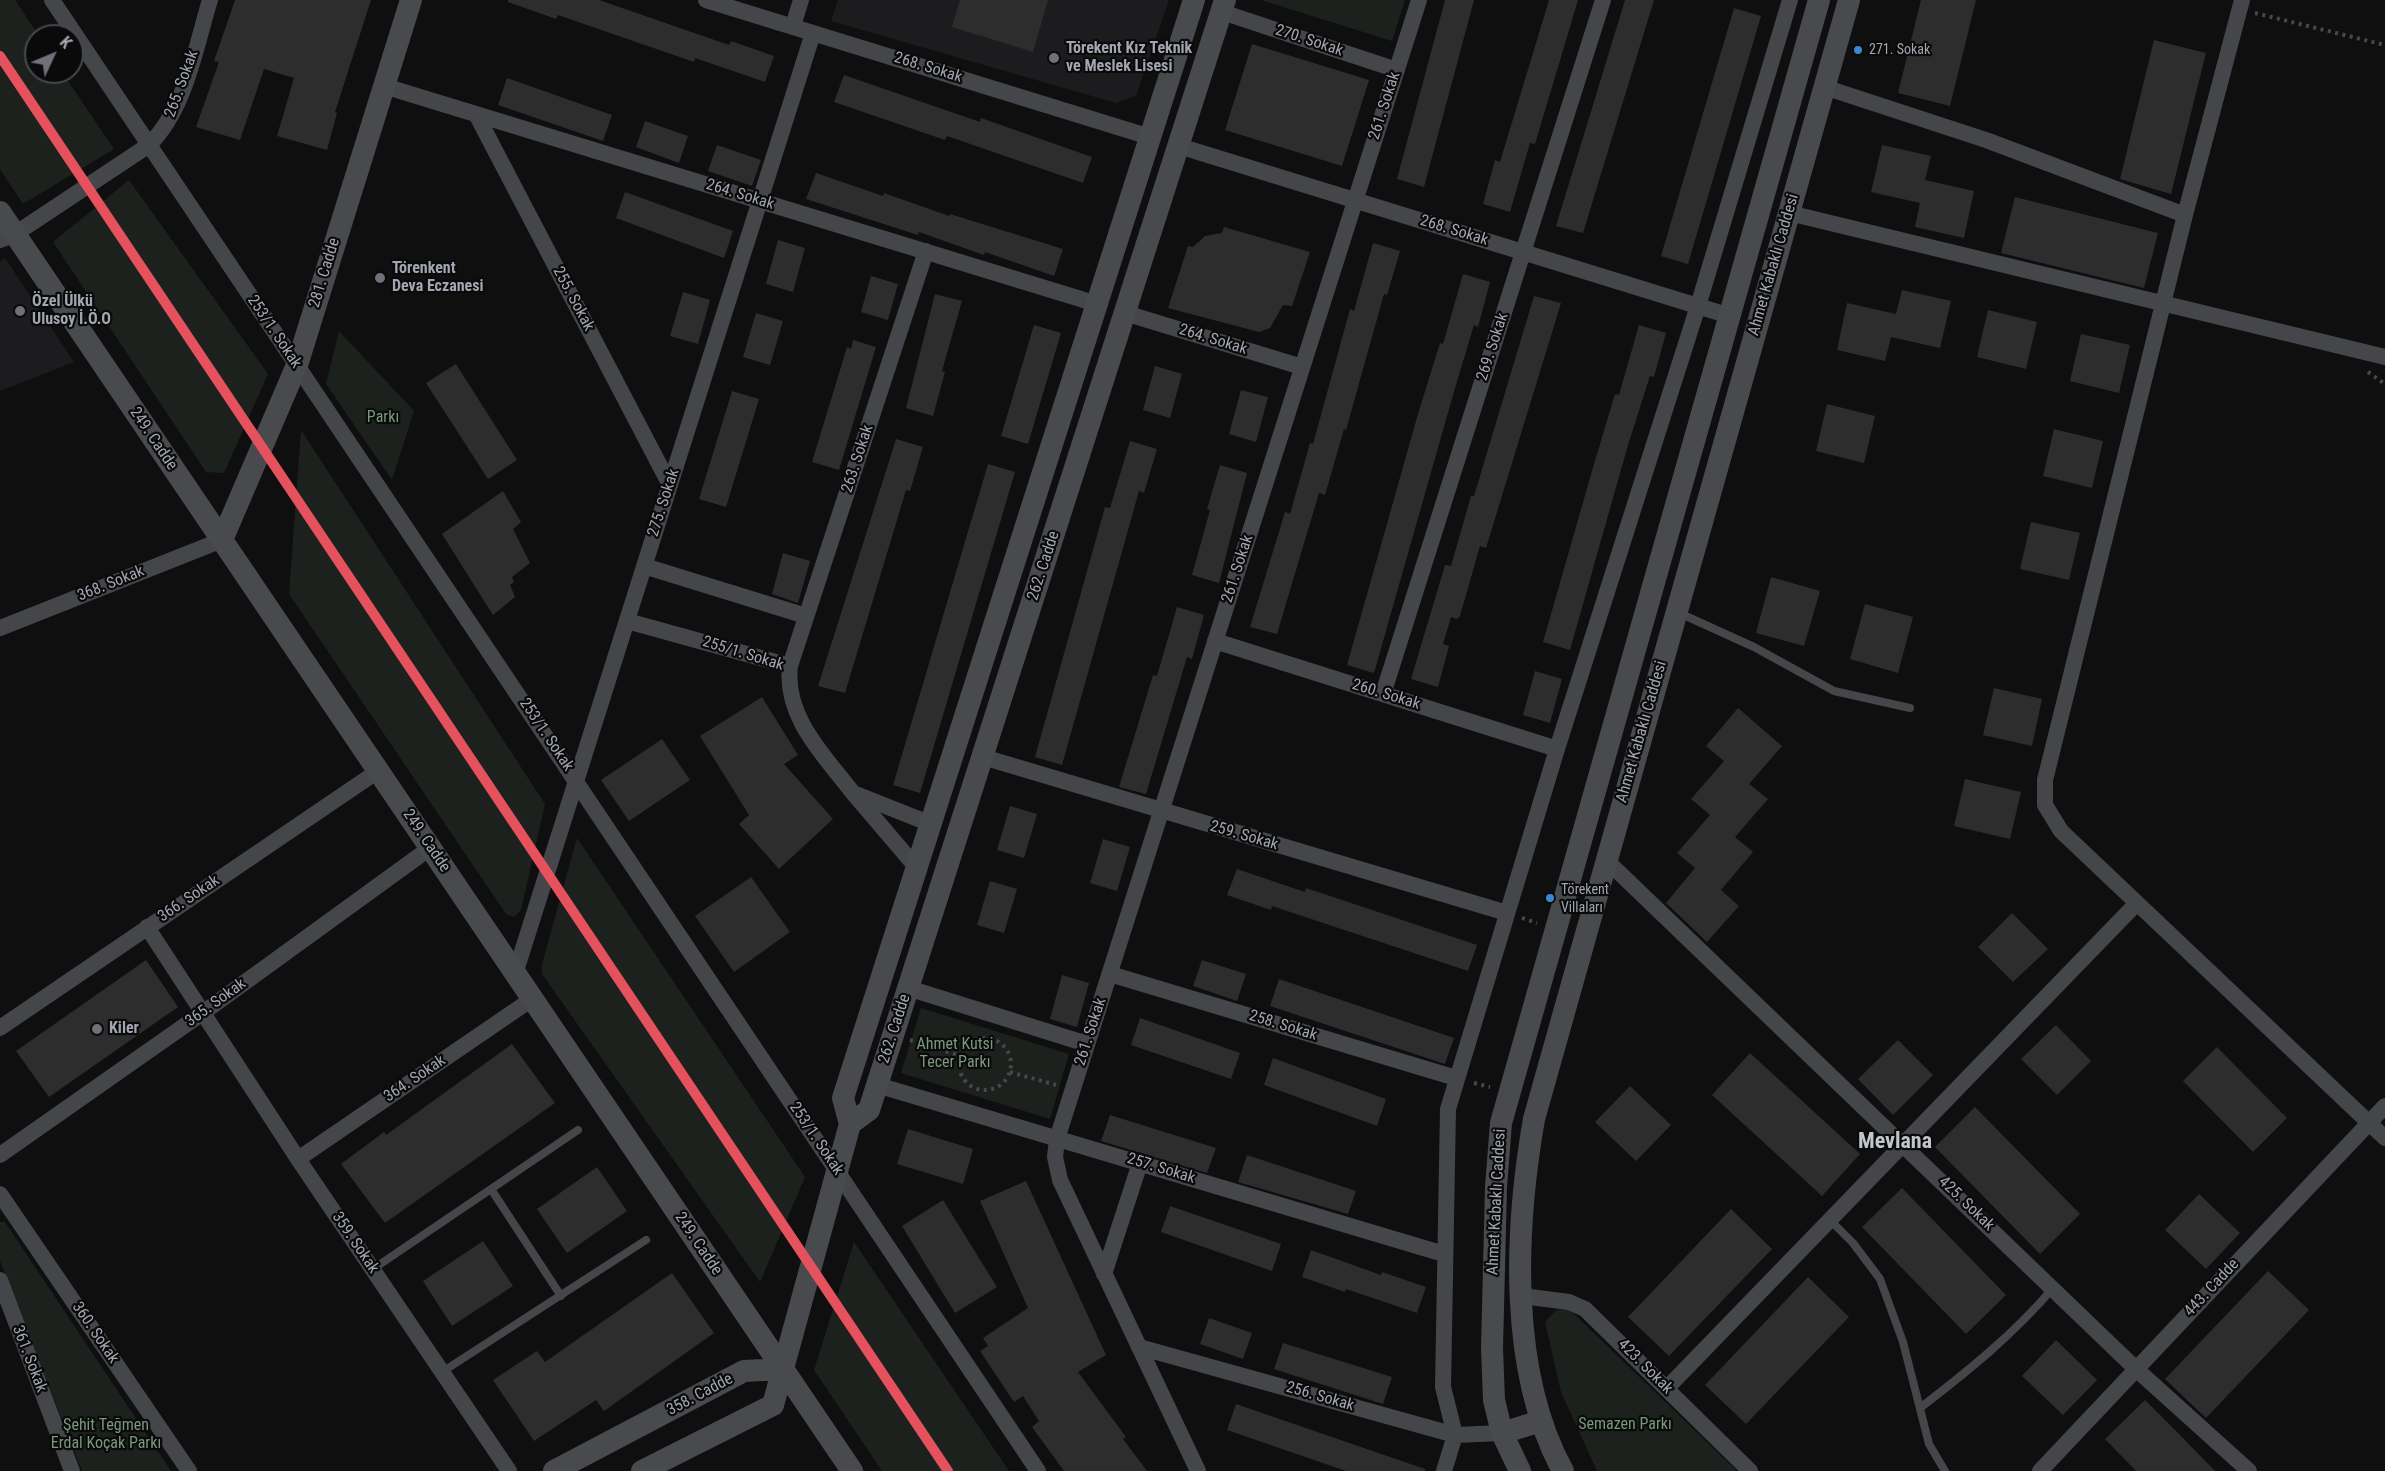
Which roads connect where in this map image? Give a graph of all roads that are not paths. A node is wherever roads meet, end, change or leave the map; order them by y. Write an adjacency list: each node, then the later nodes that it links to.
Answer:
1 (52, 0): 21 (street, 253/1. Sokak)
2 (210, 0): 21 (street, 265. Sokak)
3 (411, 0): 17 (street, 281. Cadde)
4 (706, 0): 14 (street, 268. Sokak)
5 (801, 0): 14 (street)
6 (1194, 0): 20 (street, 262. Cadde)
7 (1419, 0): 16 (street, 261. Sokak)
8 (1603, 0): 30 (street, 269. Sokak)
9 (1790, 0): 33 (street)
10 (1819, 0): 35 (street, Ahmet Kabaklı Caddesi)
11 (1849, 0): 18 (street, Ahmet Kabaklı Caddesi)
12 (2241, 4): 27 (street)
13 (1223, 6): 16 (street, 270. Sokak); 22 (street, 262. Cadde)
14 (793, 27): 15 (street, 268. Sokak)
15 (813, 33): 20 (street, 268. Sokak); 24 (street, 275. Sokak)
16 (1397, 70): 23 (street, 261. Sokak)
17 (384, 86): 19 (street, 264. Sokak); 37 (street, 281. Cadde)
18 (1824, 87): 26 (street, Ahmet Kabaklı Caddesi); 27 (street)
19 (476, 114): 24 (street, 264. Sokak); 39 (street, 255. Sokak)
20 (1150, 137): 22 (street); 32 (street, 262. Cadde)
21 (149, 145): 28 (street, 265. Sokak); 37 (street, 253/1. Sokak)
22 (1179, 146): 23 (street, 268. Sokak); 34 (street, 262. Cadde)
23 (1355, 200): 30 (street, 268. Sokak); 38 (street, 261. Sokak)
24 (760, 201): 29 (street, 264. Sokak); 39 (street, 275. Sokak)
25 (0, 212): 28 (street, 249. Cadde)
26 (1789, 213): 31 (street); 42 (street, Ahmet Kabaklı Caddesi)
27 (2185, 215): 31 (street)
28 (7, 237): 40 (street, 249. Cadde)
29 (926, 251): 32 (street, 264. Sokak); 43 (street, 263. Sokak)
30 (1523, 252): 33 (street, 268. Sokak); 48 (street, 269. Sokak)
31 (2163, 303): 36 (street); 60 (street)
32 (1097, 304): 56 (street, 262. Cadde)
33 (1698, 306): 35 (street, 268. Sokak); 50 (street)
34 (1125, 313): 38 (street, 264. Sokak); 51 (street, 262. Cadde)
35 (1730, 316): 101 (street, Ahmet Kabaklı Caddesi)
36 (2385, 357)
37 (297, 365): 40 (street, 281. Cadde); 53 (street, 253/1. Sokak)
38 (1302, 368): 46 (street, 261. Sokak)
39 (670, 485): 41 (street, 275. Sokak)
40 (222, 540): 45 (street, 368. Sokak); 52 (street, 249. Cadde)
41 (644, 566): 43 (street); 44 (street, 275. Sokak)
42 (1676, 612): 49 (lane); 58 (street, Ahmet Kabaklı Caddesi)
43 (806, 616): 47 (street, 263. Sokak)
44 (627, 621): 47 (street, 255/1. Sokak); 53 (street, 275. Sokak)
45 (0, 628)
46 (1215, 641): 48 (street, 260. Sokak); 55 (street, 261. Sokak)
47 (790, 666): 54 (street, 255/1. Sokak)
48 (1383, 694): 50 (street, 260. Sokak)
49 (1910, 708)
50 (1557, 749): 61 (street)
51 (983, 757): 55 (street, 259. Sokak); 65 (street, 262. Cadde)
52 (378, 771): 57 (street, 249. Cadde); 62 (street, 366. Sokak)
53 (576, 780): 63 (street, 275. Sokak); 82 (street, 253/1. Sokak)
54 (853, 793): 56 (street); 59 (street, 255/1. Sokak)
55 (1161, 812): 61 (street, 259. Sokak); 64 (street, 261. Sokak)
56 (931, 824): 59 (street, 262. Cadde)
57 (430, 848): 63 (street, 249. Cadde); 67 (street, 365. Sokak)
58 (1606, 860): 78 (street, 425. Sokak); 93 (street, Ahmet Kabaklı Caddesi)
59 (916, 868): 74 (street, 262. Cadde)
60 (2137, 903): 73 (street); 78 (street)
61 (1507, 913): 70 (street)
62 (147, 927): 67 (street, 359. Sokak); 68 (street, 366. Sokak)
63 (516, 974): 66 (street, 249. Cadde)
64 (1110, 974): 69 (street, 261. Sokak); 70 (street, 258. Sokak)
65 (909, 988): 69 (street); 71 (street, 262. Cadde)
66 (532, 999): 80 (street, 364. Sokak); 95 (street, 249. Cadde)
67 (204, 1012): 79 (street, 365. Sokak); 80 (street, 359. Sokak)
68 (0, 1028)
69 (1087, 1044): 76 (street, 261. Sokak)
70 (1456, 1078): 87 (street)
71 (877, 1085): 74 (street, 262. Cadde); 76 (street, 257. Sokak)
72 (2385, 1106): 73 (street, 443. Cadde)
73 (2369, 1122): 77 (street); 96 (street, 443. Cadde)
74 (850, 1124): 82 (street, 262. Cadde)
75 (578, 1130): 83 (lane)
76 (1057, 1138): 81 (street, 257. Sokak); 89 (street, 261. Sokak)
77 (2385, 1138)
78 (1904, 1144): 85 (street); 91 (street, 425. Sokak)
79 (0, 1155)
80 (298, 1159): 88 (street, 359. Sokak)
81 (1140, 1163): 87 (street, 257. Sokak); 89 (street)
82 (837, 1171): 95 (street, 262. Cadde); 109 (street, 253/1. Sokak)
83 (491, 1189): 88 (lane); 92 (lane)
84 (0, 1194): 104 (street, 360. Sokak)
85 (1830, 1220): 98 (street); 99 (lane)
86 (646, 1240): 92 (lane)
87 (1444, 1254): 102 (street)
88 (373, 1269): 97 (street, 359. Sokak)
89 (1104, 1274): 94 (street, 261. Sokak)
90 (0, 1280): 103 (street, 361. Sokak)
91 (2053, 1288): 96 (street, 425. Sokak); 99 (lane)
92 (561, 1296): 97 (lane)
93 (1522, 1296): 98 (street, 423. Sokak); 100 (street, Ahmet Kabaklı Caddesi)
94 (1139, 1347): 102 (street, 256. Sokak); 110 (street, 261. Sokak)
95 (783, 1369): 106 (street, 358. Cadde); 107 (street); 108 (street, 249. Cadde)
96 (2136, 1369): 116 (street, 443. Cadde); 117 (street, 425. Sokak)
97 (442, 1372): 105 (street, 359. Sokak)
98 (1667, 1388): 114 (street, 423. Sokak)
99 (1920, 1408): 115 (lane)
100 (1541, 1421): 101 (street); 113 (street, Ahmet Kabaklı Caddesi)
101 (1502, 1433): 102 (street, 256. Sokak); 112 (street, Ahmet Kabaklı Caddesi)
102 (1455, 1435): 111 (street)
103 (72, 1471)
104 (189, 1471)
105 (508, 1471)
106 (554, 1471)
107 (642, 1471)
108 (852, 1471)
109 (1038, 1471)
110 (1198, 1471)
111 (1444, 1471)
112 (1520, 1471)
113 (1563, 1471)
114 (1750, 1471)
115 (1946, 1471)
116 (2040, 1471)
117 (2250, 1471)

